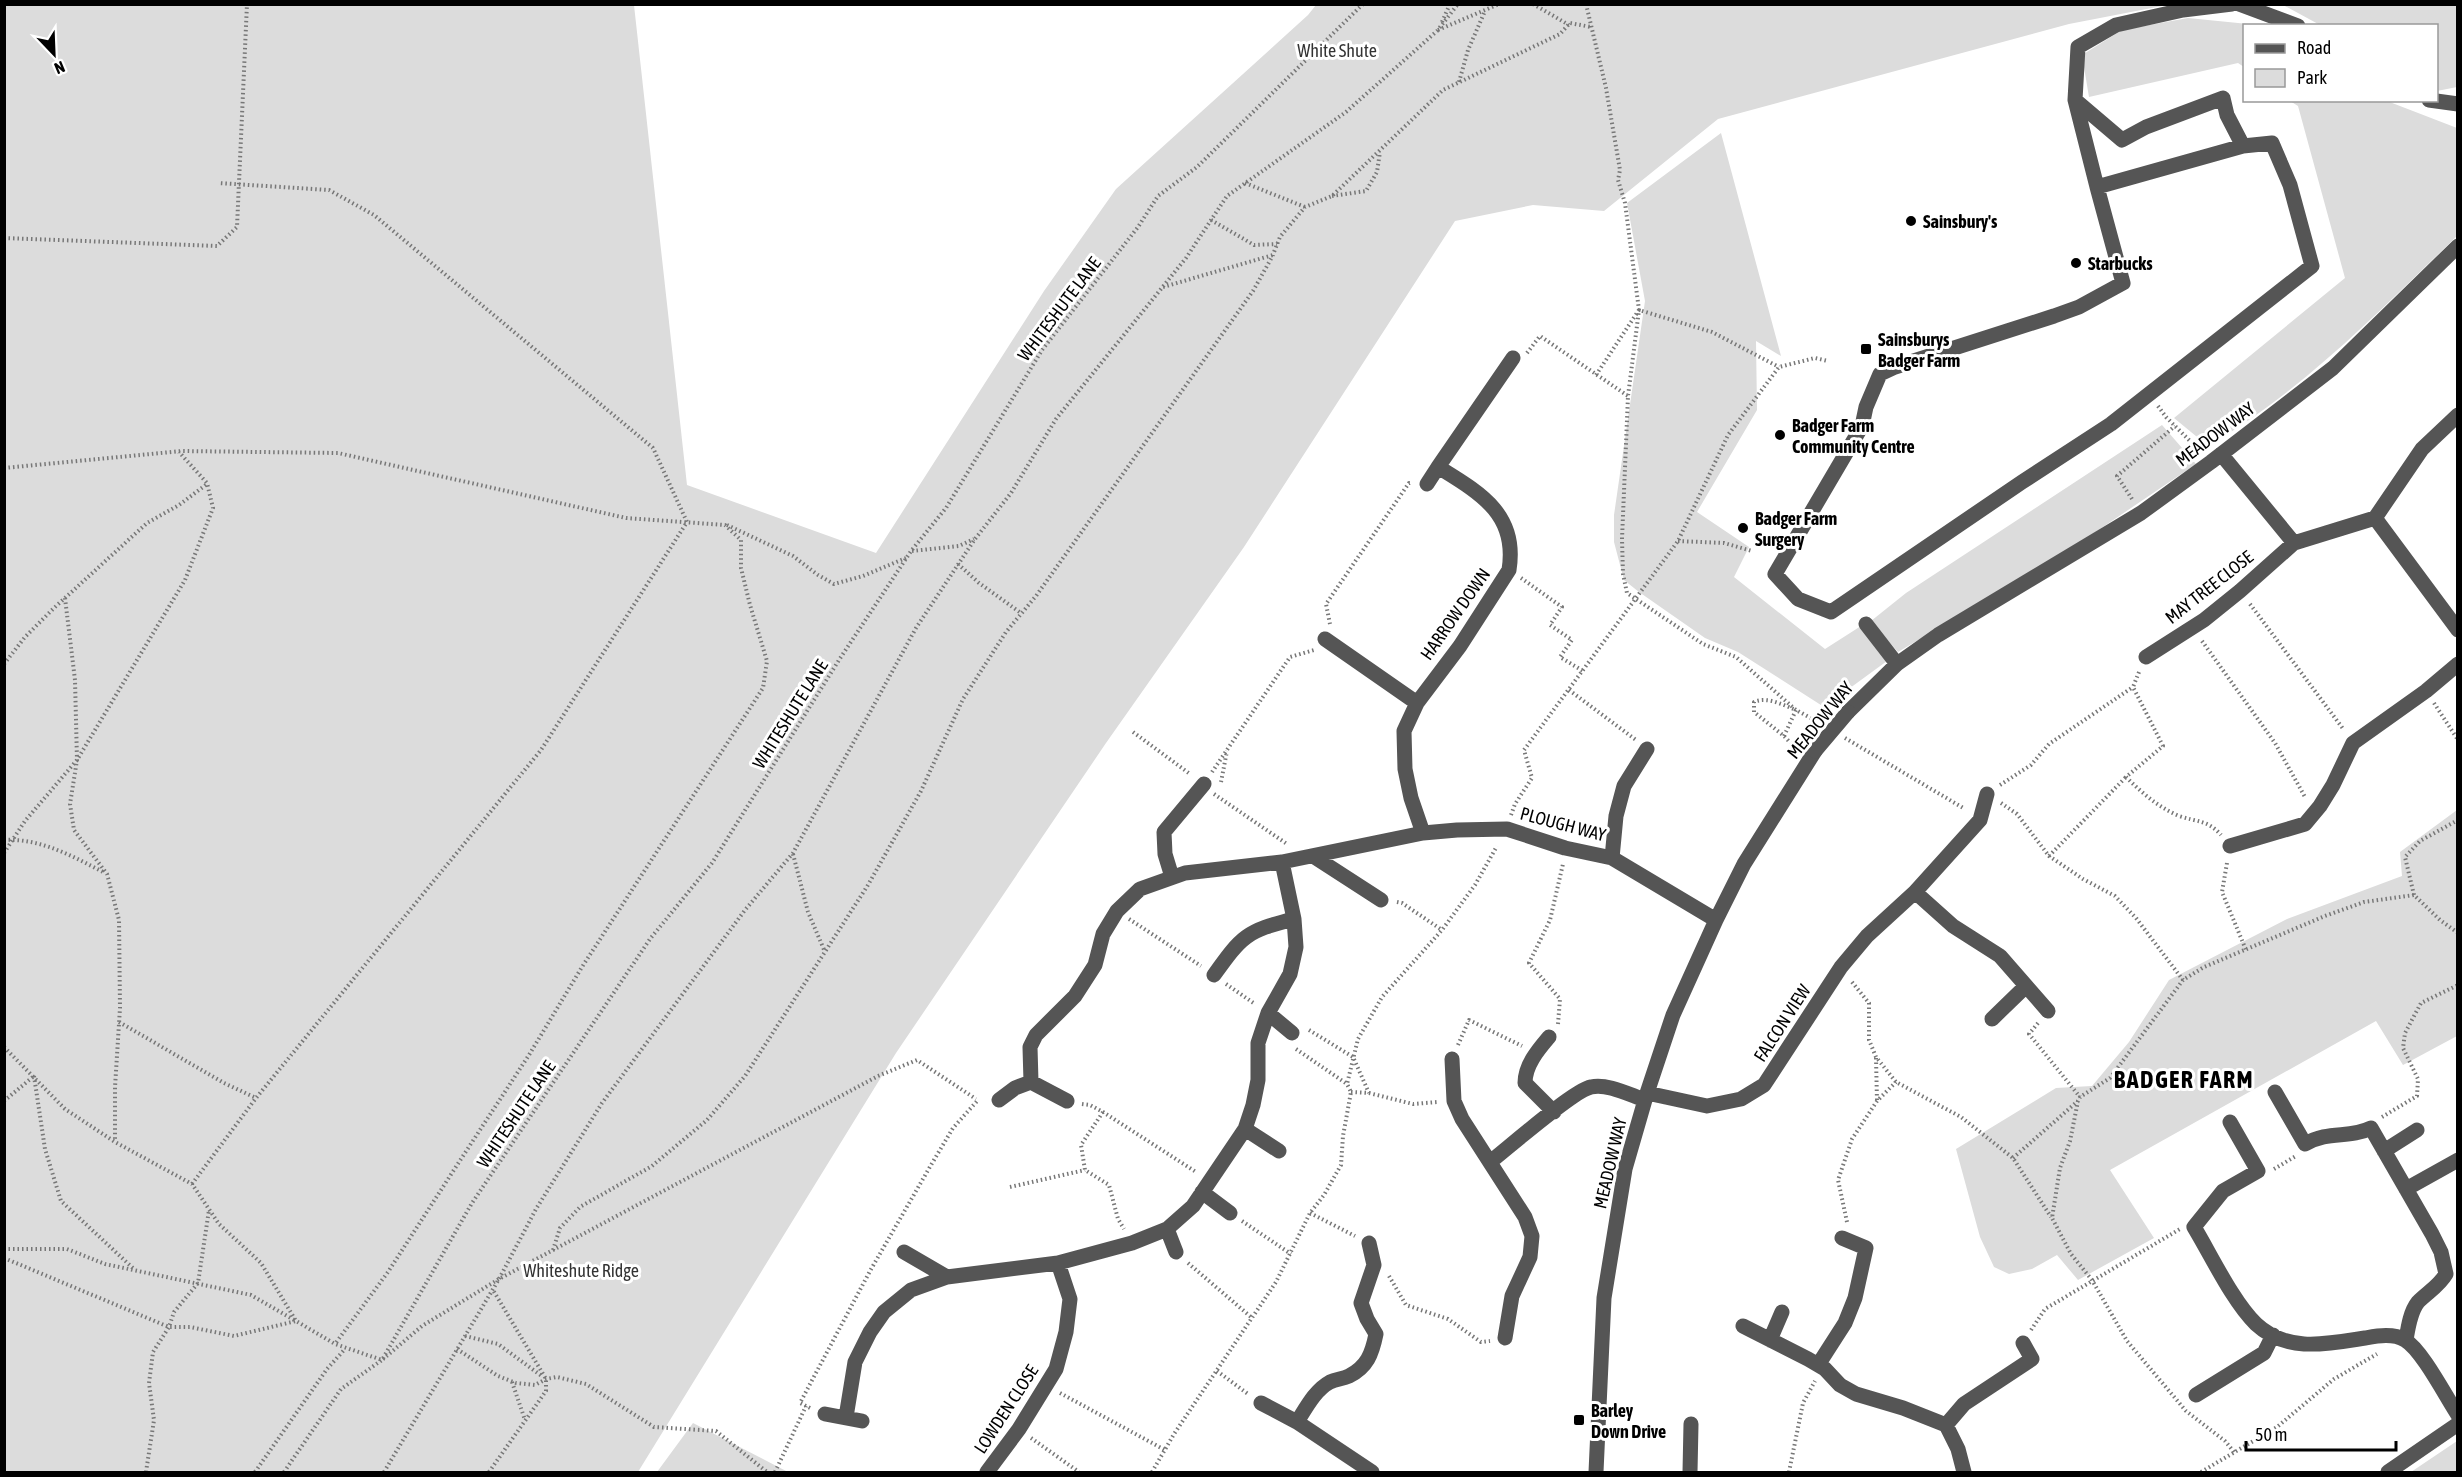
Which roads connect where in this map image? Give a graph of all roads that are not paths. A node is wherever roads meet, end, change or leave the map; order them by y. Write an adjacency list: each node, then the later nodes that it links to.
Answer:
1 (2232, 4): 4 (street)
2 (2239, 4): 3 (street)
3 (2293, 24)
4 (2075, 100): 7 (street); 8 (street)
5 (2438, 101): 6 (street)
6 (2457, 104)
7 (2242, 146): 8 (street); 8 (street)
8 (2097, 187)
9 (2457, 246): 12 (street, MEADOW WAY)
10 (1513, 358): 13 (street)
11 (2457, 415): 15 (street)
12 (2221, 454): 16 (street); 21 (street, MEADOW WAY)
13 (1438, 467): 14 (street); 23 (street, HARROW DOWN)
14 (1427, 484)
15 (2375, 518): 16 (street, MAY TREE CLOSE); 18 (street)
16 (2294, 543): 20 (street, MAY TREE CLOSE)
17 (1866, 624): 21 (street)
18 (2457, 630)
19 (1324, 639): 23 (street)
20 (2146, 657)
21 (1897, 664): 36 (street, MEADOW WAY, bridge)
22 (2457, 664): 28 (street)
23 (1417, 703): 27 (street, HARROW DOWN)
24 (1647, 749): 30 (street)
25 (1204, 784): 32 (street)
26 (1987, 794): 33 (street, FALCON VIEW)
27 (1423, 833): 29 (street, PLOUGH WAY); 30 (street, PLOUGH WAY)
28 (2230, 846)
29 (1313, 856): 31 (street, PLOUGH WAY); 34 (street)
30 (1612, 858): 36 (street, PLOUGH WAY)
31 (1282, 862): 32 (street, PLOUGH WAY); 35 (street)
32 (1172, 877): 45 (street, PLOUGH WAY)
33 (1915, 892): 38 (street); 47 (street, FALCON VIEW)
34 (1381, 900)
35 (1294, 919): 37 (street); 40 (street)
36 (1716, 920): 47 (street, MEADOW WAY)
37 (1214, 975)
38 (2026, 986): 39 (street); 41 (street)
39 (2048, 1011)
40 (1268, 1013): 42 (street); 52 (street)
41 (1992, 1019)
42 (1292, 1033)
43 (1549, 1037): 50 (street)
44 (1452, 1059): 57 (street)
45 (1031, 1082): 48 (street); 49 (street)
46 (2275, 1092): 55 (street)
47 (1646, 1096): 50 (street, FALCON VIEW); 90 (street, MEADOW WAY)
48 (999, 1100)
49 (1067, 1101)
50 (1554, 1112): 57 (street, FALCON VIEW)
51 (2230, 1122): 72 (street)
52 (1245, 1129): 54 (street); 58 (street)
53 (2417, 1130): 55 (street)
54 (1280, 1151)
55 (2384, 1151): 59 (street)
56 (2457, 1160): 59 (street)
57 (1490, 1162): 73 (street)
58 (1206, 1186): 60 (street); 61 (street)
59 (2406, 1189): 69 (street)
60 (1230, 1213)
61 (1167, 1229): 65 (street); 66 (street)
62 (1842, 1238): 77 (street)
63 (1369, 1243): 84 (street)
64 (904, 1252): 68 (street)
65 (1176, 1252)
66 (1058, 1263): 68 (street); 88 (street, LOWDEN CLOSE)
67 (2457, 1273): 69 (street)
68 (946, 1277): 82 (street)
69 (2440, 1284): 74 (street)
70 (1782, 1312): 75 (street)
71 (1743, 1326): 75 (street)
72 (2273, 1335): 74 (street); 78 (street)
73 (1505, 1338)
74 (2400, 1338): 81 (street)
75 (1770, 1340): 77 (street)
76 (2023, 1343): 87 (street)
77 (1820, 1366): 87 (street)
78 (2196, 1395)
79 (1261, 1403): 84 (street)
80 (825, 1414): 82 (street)
81 (2457, 1415)
82 (846, 1417): 83 (street)
83 (862, 1421)
84 (1297, 1422): 89 (street)
85 (1691, 1424): 91 (street)
86 (2457, 1424): 93 (street)
87 (1946, 1425): 92 (street)
88 (987, 1473)
89 (1372, 1473)
90 (1596, 1473)
91 (1690, 1473)
92 (1964, 1473)
93 (2388, 1473)

